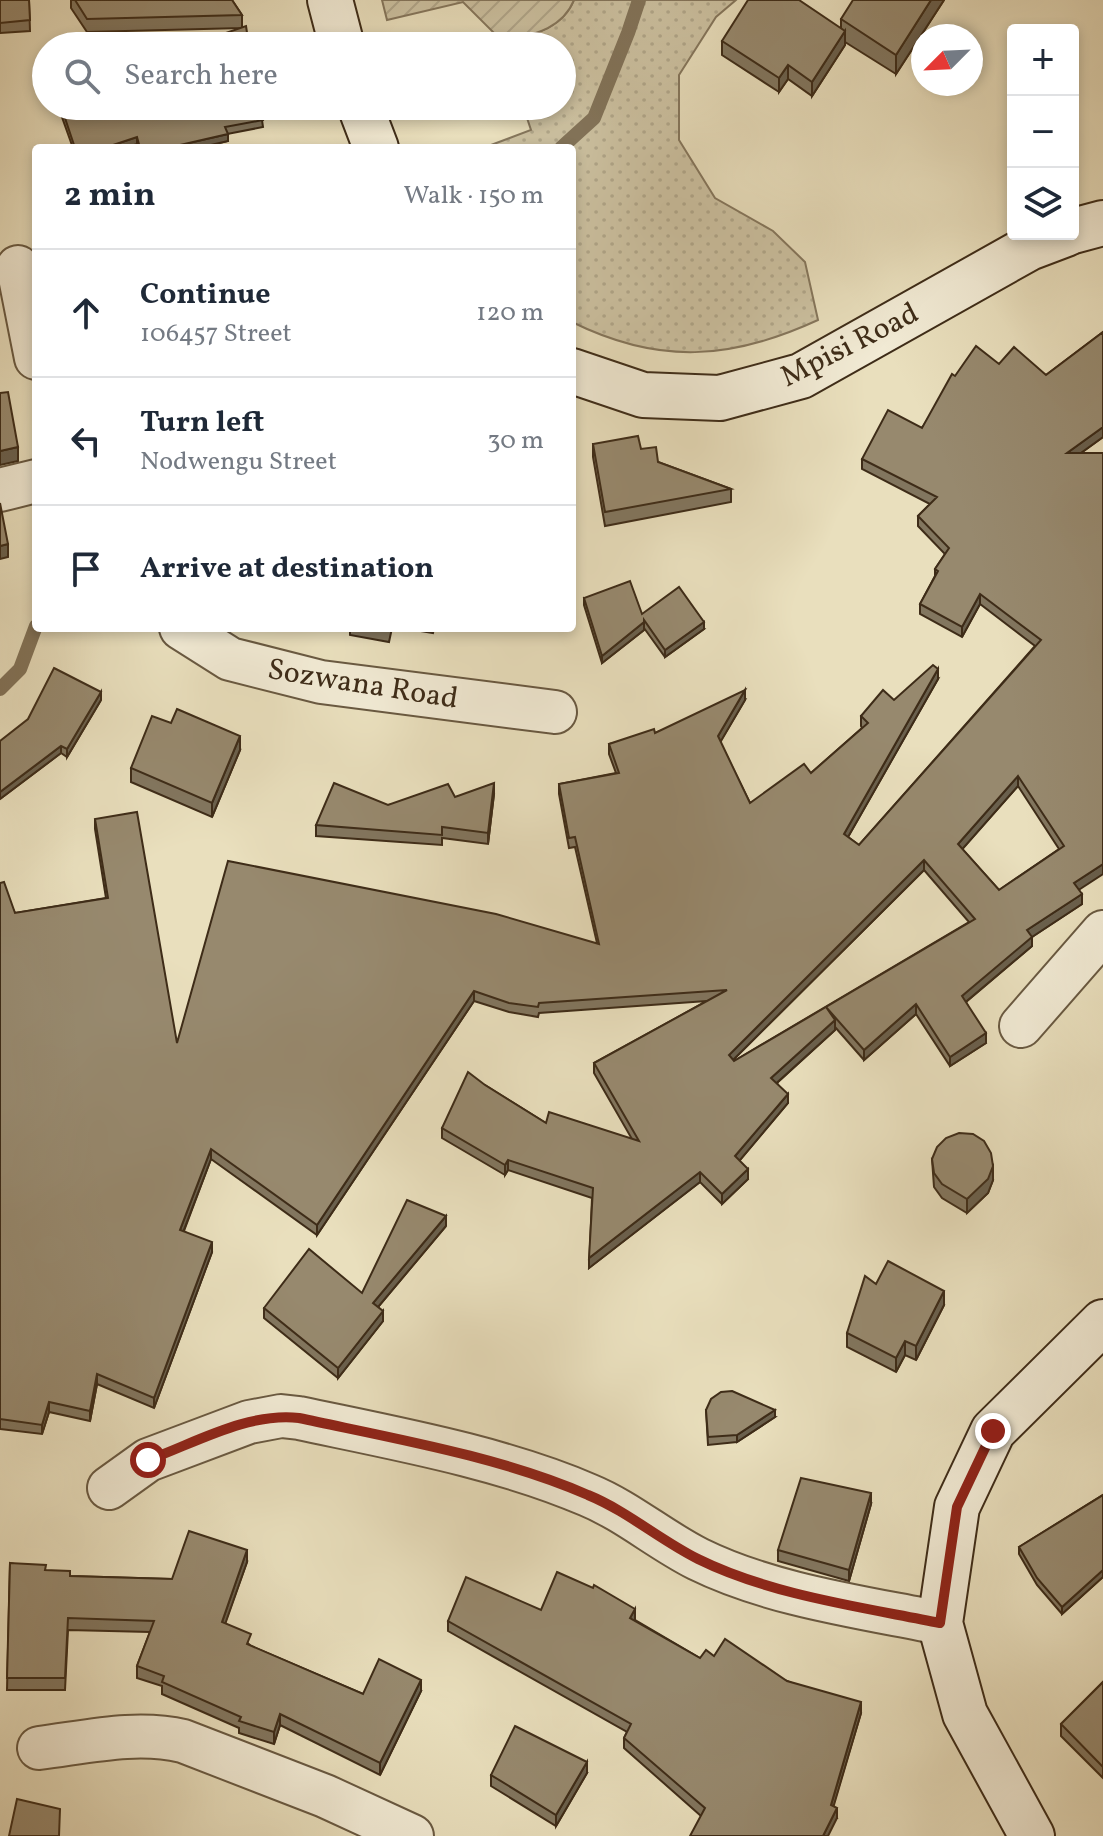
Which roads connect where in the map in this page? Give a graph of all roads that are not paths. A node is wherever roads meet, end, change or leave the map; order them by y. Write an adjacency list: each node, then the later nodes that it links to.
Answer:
1 (330, 0): 2 (street)
2 (338, 32)
3 (365, 120): 4 (street)
4 (374, 144)
5 (1103, 223): 6 (street)
6 (1079, 229)
7 (1050, 240): 10 (street, Mpisi Road)
8 (18, 266): 9 (street)
9 (32, 338)
10 (576, 372)
11 (32, 482): 12 (street)
12 (0, 490)
13 (187, 632): 14 (street, Sozwana Road)
14 (555, 712)
15 (1103, 932): 16 (street)
16 (1021, 1026)
17 (1103, 1322): 19 (street)
18 (109, 1488): 19 (street)
19 (940, 1623): 22 (street)
20 (39, 1748): 21 (street)
21 (412, 1836)
22 (1032, 1836)

